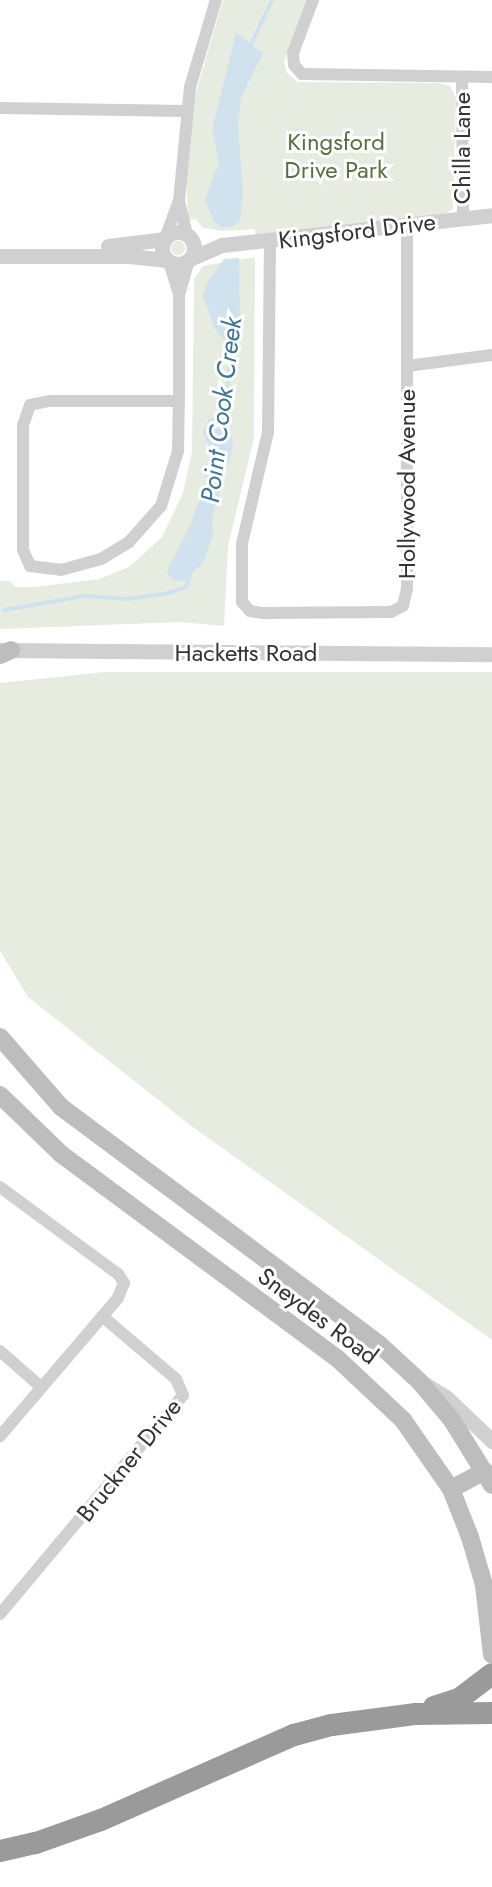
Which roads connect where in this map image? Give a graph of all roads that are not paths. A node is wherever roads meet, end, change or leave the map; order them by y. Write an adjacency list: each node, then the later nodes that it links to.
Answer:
1 (216, 0): 6 (street)
2 (313, 0): 3 (street)
3 (462, 77): 4 (street); 9 (street, Chilla Lane)
4 (492, 77)
5 (0, 108): 6 (street)
6 (185, 111): 7 (street)
7 (179, 201): 11 (street); 12 (street)
8 (492, 215): 9 (street, Kingsford Drive)
9 (463, 219): 10 (street, Kingsford Drive)
10 (407, 227): 13 (street, Kingsford Drive); 21 (street, Hollywood Avenue)
11 (189, 236): 12 (street); 14 (street, Kingsford Drive); 17 (street)
12 (165, 237): 15 (street); 18 (street)
13 (270, 242): 14 (street, Kingsford Drive); 21 (street, Hollywood Avenue)
14 (222, 245): 17 (street, Kingsford Drive)
15 (0, 246)
16 (0, 256): 18 (street)
17 (190, 259): 18 (street); 19 (street)
18 (168, 261): 19 (street)
19 (179, 295): 22 (street)
20 (492, 355): 21 (street)
21 (407, 366)
22 (179, 401): 22 (street)
23 (4, 652): 24 (street, Hacketts Road)
24 (492, 654)
25 (0, 1037): 30 (main road, Sneydes Road)
26 (0, 1095): 35 (main road, Sneydes Road)
27 (0, 1186): 28 (street)
28 (102, 1316): 31 (street); 36 (street, Bruckner Drive)
29 (0, 1351): 31 (street)
30 (419, 1381): 33 (street); 34 (main road, Sneydes Road)
31 (41, 1387): 32 (street)
32 (0, 1436)
33 (492, 1441)
34 (490, 1474): 35 (main road)
35 (451, 1489): 37 (main road, Sneydes Road)
36 (0, 1614)
37 (492, 1655)
38 (492, 1674): 40 (highway)
39 (492, 1713): 40 (highway)
40 (416, 1714): 41 (highway)
41 (0, 1851)

